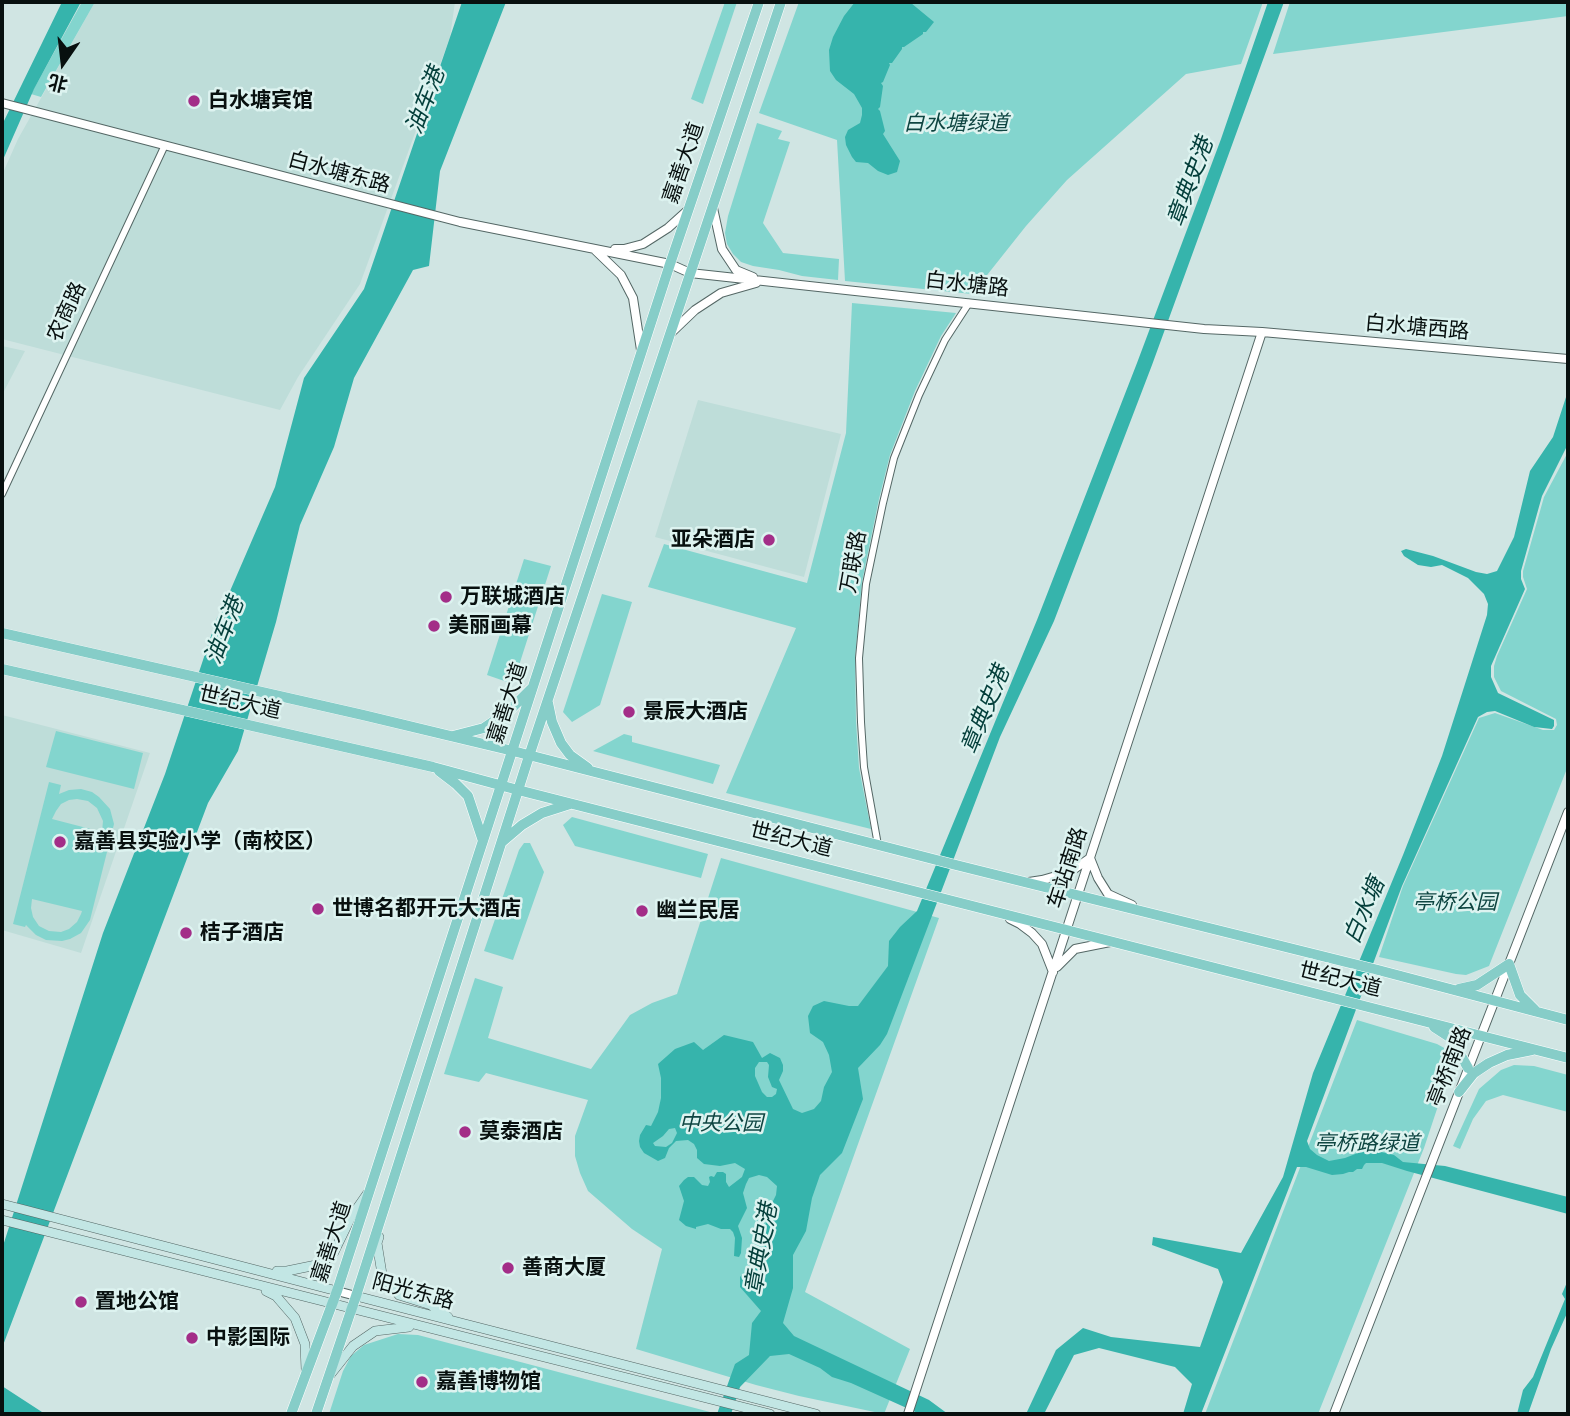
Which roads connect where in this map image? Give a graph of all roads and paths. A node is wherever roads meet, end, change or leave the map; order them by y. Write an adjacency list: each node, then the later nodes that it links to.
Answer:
1 (759, 2): 6 (main road, 嘉善大道)
2 (781, 2): 5 (main road, 嘉善大道)
3 (2, 103): 4 (street, 白水塘东路)
4 (164, 145): 7 (street, 白水塘东路); 16 (street, 农商路)
5 (712, 206): 9 (main road, 嘉善大道); 10 (street)
6 (689, 209): 7 (street); 8 (main road, 嘉善大道)
7 (594, 249): 8 (street, 白水塘东路); 14 (street)
8 (670, 264): 9 (street, 白水塘路); 14 (main road, 嘉善大道)
9 (690, 273): 10 (street, 白水塘路); 13 (main road, 嘉善大道)
10 (762, 281): 11 (street, 白水塘路); 13 (street)
11 (969, 303): 12 (street, 白水塘路); 32 (street, 万联路)
12 (1262, 332): 15 (street, 白水塘西路); 33 (street, 车站南路)
13 (670, 334): 20 (main road, 嘉善大道)
14 (641, 353): 19 (main road, 嘉善大道)
15 (1564, 359)
16 (2, 494)
17 (2, 633): 21 (main road, 世纪大道)
18 (2, 669): 24 (main road, 世纪大道)
19 (534, 687): 21 (main road); 22 (main road, 嘉善大道)
20 (547, 701): 23 (main road, 嘉善大道); 25 (main road)
21 (450, 737): 22 (main road, 世纪大道)
22 (513, 751): 23 (main road, 世纪大道); 26 (main road, 嘉善大道)
23 (528, 756): 25 (main road, 世纪大道); 27 (main road, 嘉善大道)
24 (433, 767): 26 (main road, 世纪大道); 30 (main road)
25 (594, 773): 32 (main road, 世纪大道)
26 (501, 785): 27 (main road, 世纪大道); 30 (main road, 嘉善大道)
27 (518, 790): 28 (main road, 世纪大道); 31 (main road, 嘉善大道)
28 (571, 804): 31 (main road); 36 (main road, 世纪大道)
29 (1568, 812): 40 (street, 亭桥南路)
30 (483, 841): 52 (main road, 嘉善大道)
31 (501, 842): 54 (main road, 嘉善大道)
32 (878, 845): 34 (main road, 世纪大道)
33 (1090, 858): 34 (street); 35 (street, 车站南路); 37 (street)
34 (1026, 883): 35 (main road, 世纪大道)
35 (1078, 895): 37 (main road, 世纪大道); 38 (street, 车站南路)
36 (989, 910): 38 (main road, 世纪大道); 41 (street)
37 (1154, 914): 42 (main road, 世纪大道)
38 (1066, 930): 39 (main road, 世纪大道); 41 (street, 车站南路)
39 (1111, 942): 41 (street); 46 (main road, 世纪大道)
40 (1509, 964): 42 (main road); 43 (street, 亭桥南路); 44 (main road)
41 (1053, 972): 66 (street, 车站南路)
42 (1455, 990): 43 (main road, 世纪大道)
43 (1495, 1000): 44 (main road, 世纪大道); 47 (street, 亭桥南路)
44 (1536, 1011): 45 (main road, 世纪大道)
45 (1568, 1020)
46 (1424, 1021): 47 (main road, 世纪大道); 50 (main road)
47 (1481, 1036): 48 (main road, 世纪大道); 50 (street, 亭桥南路)
48 (1534, 1049): 49 (main road, 世纪大道); 51 (main road)
49 (1568, 1058)
50 (1468, 1068): 51 (street, 亭桥南路)
51 (1459, 1092): 71 (street, 亭桥南路)
52 (368, 1193): 56 (main road); 58 (main road, 嘉善大道)
53 (2, 1204): 56 (main road, 阳光东路)
54 (381, 1217): 59 (main road, 嘉善大道); 62 (main road)
55 (2, 1220): 57 (main road, 阳光东路)
56 (253, 1269): 58 (main road, 阳光东路)
57 (248, 1282): 60 (main road, 阳光东路); 64 (main road)
58 (337, 1291): 59 (street, 阳光东路); 60 (main road, 嘉善大道)
59 (356, 1296): 61 (main road, 嘉善大道); 62 (main road, 阳光东路)
60 (332, 1303): 61 (main road, 阳光东路); 64 (main road, 嘉善大道)
61 (351, 1309): 63 (main road, 阳光东路); 65 (main road, 嘉善大道)
62 (452, 1321): 70 (main road, 阳光东路)
63 (422, 1327): 65 (main road); 69 (main road, 阳光东路)
64 (306, 1373): 67 (main road, 嘉善大道)
65 (329, 1377): 68 (main road, 嘉善大道)
66 (909, 1413)
67 (291, 1414)
68 (316, 1414)
69 (770, 1414)
70 (816, 1414)
71 (1334, 1414)

